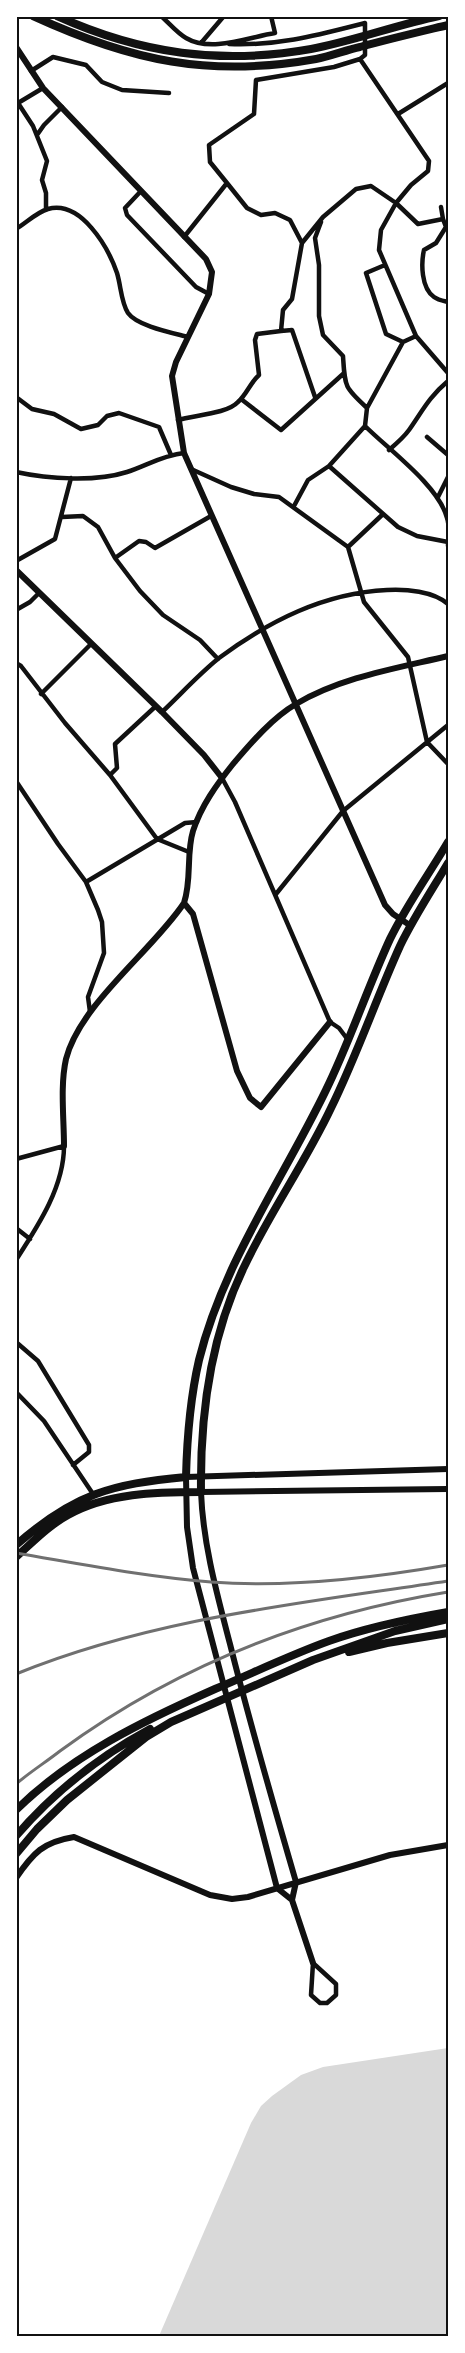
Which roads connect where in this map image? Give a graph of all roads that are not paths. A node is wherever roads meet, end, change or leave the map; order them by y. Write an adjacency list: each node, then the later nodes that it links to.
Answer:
1 (33, 16): 8 (main road)
2 (161, 16): 9 (street)
3 (224, 16): 9 (street)
4 (271, 16): 10 (street)
5 (439, 16): 6 (main road)
6 (59, 17)
7 (365, 20): 10 (street); 12 (street)
8 (448, 25)
9 (201, 43): 10 (street)
10 (229, 44)
11 (16, 46): 13 (street)
12 (360, 59): 19 (street); 21 (street)
13 (31, 71): 15 (street); 16 (street)
14 (448, 83): 19 (street)
15 (42, 88): 17 (street); 18 (street)
16 (170, 93)
17 (17, 102): 20 (street)
18 (62, 108): 20 (street); 22 (street)
19 (398, 114): 23 (street)
20 (37, 135): 25 (street)
21 (227, 183): 30 (street); 31 (street)
22 (141, 191): 30 (street); 33 (street)
23 (396, 203): 26 (street); 27 (street); 32 (street)
24 (441, 207): 27 (street)
25 (45, 210): 29 (street); 37 (street)
26 (323, 217): 31 (street); 40 (street)
27 (443, 219): 28 (street)
28 (447, 227): 34 (street)
29 (16, 229)
30 (184, 237): 33 (street)
31 (302, 243): 35 (street)
32 (385, 265): 36 (street); 38 (street)
33 (209, 294): 37 (street)
34 (448, 302)
35 (281, 331): 43 (street); 44 (street)
36 (416, 336): 38 (street); 39 (street)
37 (188, 338): 46 (street)
38 (403, 342): 45 (street)
39 (448, 373)
40 (343, 374): 43 (street); 45 (street)
41 (448, 381): 49 (street)
42 (16, 397): 51 (street)
43 (315, 397): 44 (street)
44 (241, 399): 46 (street)
45 (367, 408): 47 (street)
46 (178, 420): 50 (street)
47 (365, 426): 49 (street); 53 (street)
48 (427, 437): 52 (street)
49 (389, 450): 58 (street)
50 (184, 453): 51 (street); 54 (street)
51 (171, 454): 57 (street)
52 (448, 456)
53 (329, 466): 59 (street); 60 (street)
54 (189, 468): 59 (street); 61 (street)
55 (16, 472): 57 (street)
56 (448, 477): 58 (street)
57 (71, 478): 62 (street)
58 (438, 497): 63 (street)
59 (294, 506): 64 (street)
60 (382, 515): 63 (street); 64 (street)
61 (211, 516): 65 (street); 72 (street)
62 (62, 517): 65 (street); 66 (street)
63 (448, 544)
64 (348, 547): 68 (street)
65 (115, 558): 75 (street)
66 (16, 561)
67 (16, 570): 69 (street)
68 (361, 592): 70 (street); 72 (street); 77 (street)
69 (39, 593): 71 (street); 73 (street)
70 (448, 601)
71 (16, 610)
72 (262, 629): 75 (street); 79 (street)
73 (91, 644): 78 (street); 80 (street)
74 (448, 656): 77 (street)
75 (218, 659): 81 (street)
76 (16, 663): 78 (street)
77 (410, 665): 79 (street); 83 (street)
78 (41, 694): 85 (street)
79 (295, 705): 86 (street); 88 (street)
80 (156, 706): 81 (street); 85 (street)
81 (162, 712): 86 (street)
82 (448, 725): 83 (street)
83 (427, 742): 84 (street); 88 (street)
84 (448, 764)
85 (110, 775): 90 (street)
86 (222, 778): 89 (street); 95 (street)
87 (17, 782): 94 (street)
88 (343, 811): 95 (street); 97 (street)
89 (197, 822): 90 (street); 92 (street)
90 (157, 839): 92 (street); 94 (street)
91 (448, 842): 97 (main road)
92 (189, 852): 96 (street)
93 (448, 863): 98 (main road)
94 (86, 882): 99 (street)
95 (276, 894): 100 (street)
96 (184, 903): 99 (street); 100 (street)
97 (400, 920): 98 (street); 101 (main road)
98 (411, 926): 111 (main road)
99 (90, 1012): 102 (street)
100 (330, 1022): 101 (street)
101 (348, 1040): 112 (main road)
102 (64, 1146): 103 (street); 105 (street)
103 (16, 1160)
104 (16, 1228): 105 (street)
105 (30, 1239): 106 (street)
106 (16, 1260)
107 (16, 1342): 109 (street)
108 (16, 1392): 109 (street)
109 (73, 1466): 116 (street)
110 (448, 1469): 111 (street)
111 (201, 1476): 112 (street); 115 (main road)
112 (186, 1477): 114 (street); 116 (main road)
113 (448, 1489): 115 (street)
114 (185, 1492): 115 (main road); 118 (main road); 124 (street)
115 (201, 1492): 123 (street)
116 (93, 1494): 117 (main road)
117 (18, 1540)
118 (16, 1557)
119 (448, 1612): 121 (highway)
120 (448, 1618): 121 (highway)
121 (393, 1627): 123 (highway); 125 (highway)
122 (448, 1633): 127 (highway)
123 (238, 1678): 124 (highway); 125 (street)
124 (223, 1686): 126 (street); 128 (highway)
125 (242, 1690): 126 (highway); 134 (street)
126 (226, 1696): 132 (highway); 135 (street)
127 (101, 1759): 129 (highway); 130 (highway)
128 (16, 1810)
129 (16, 1827)
130 (16, 1836)
131 (448, 1845): 134 (street)
132 (16, 1854)
133 (16, 1878): 135 (street)
134 (296, 1882): 135 (street); 136 (street)
135 (277, 1888): 136 (street)
136 (292, 1900): 137 (street)
137 (313, 1963): 137 (street)

